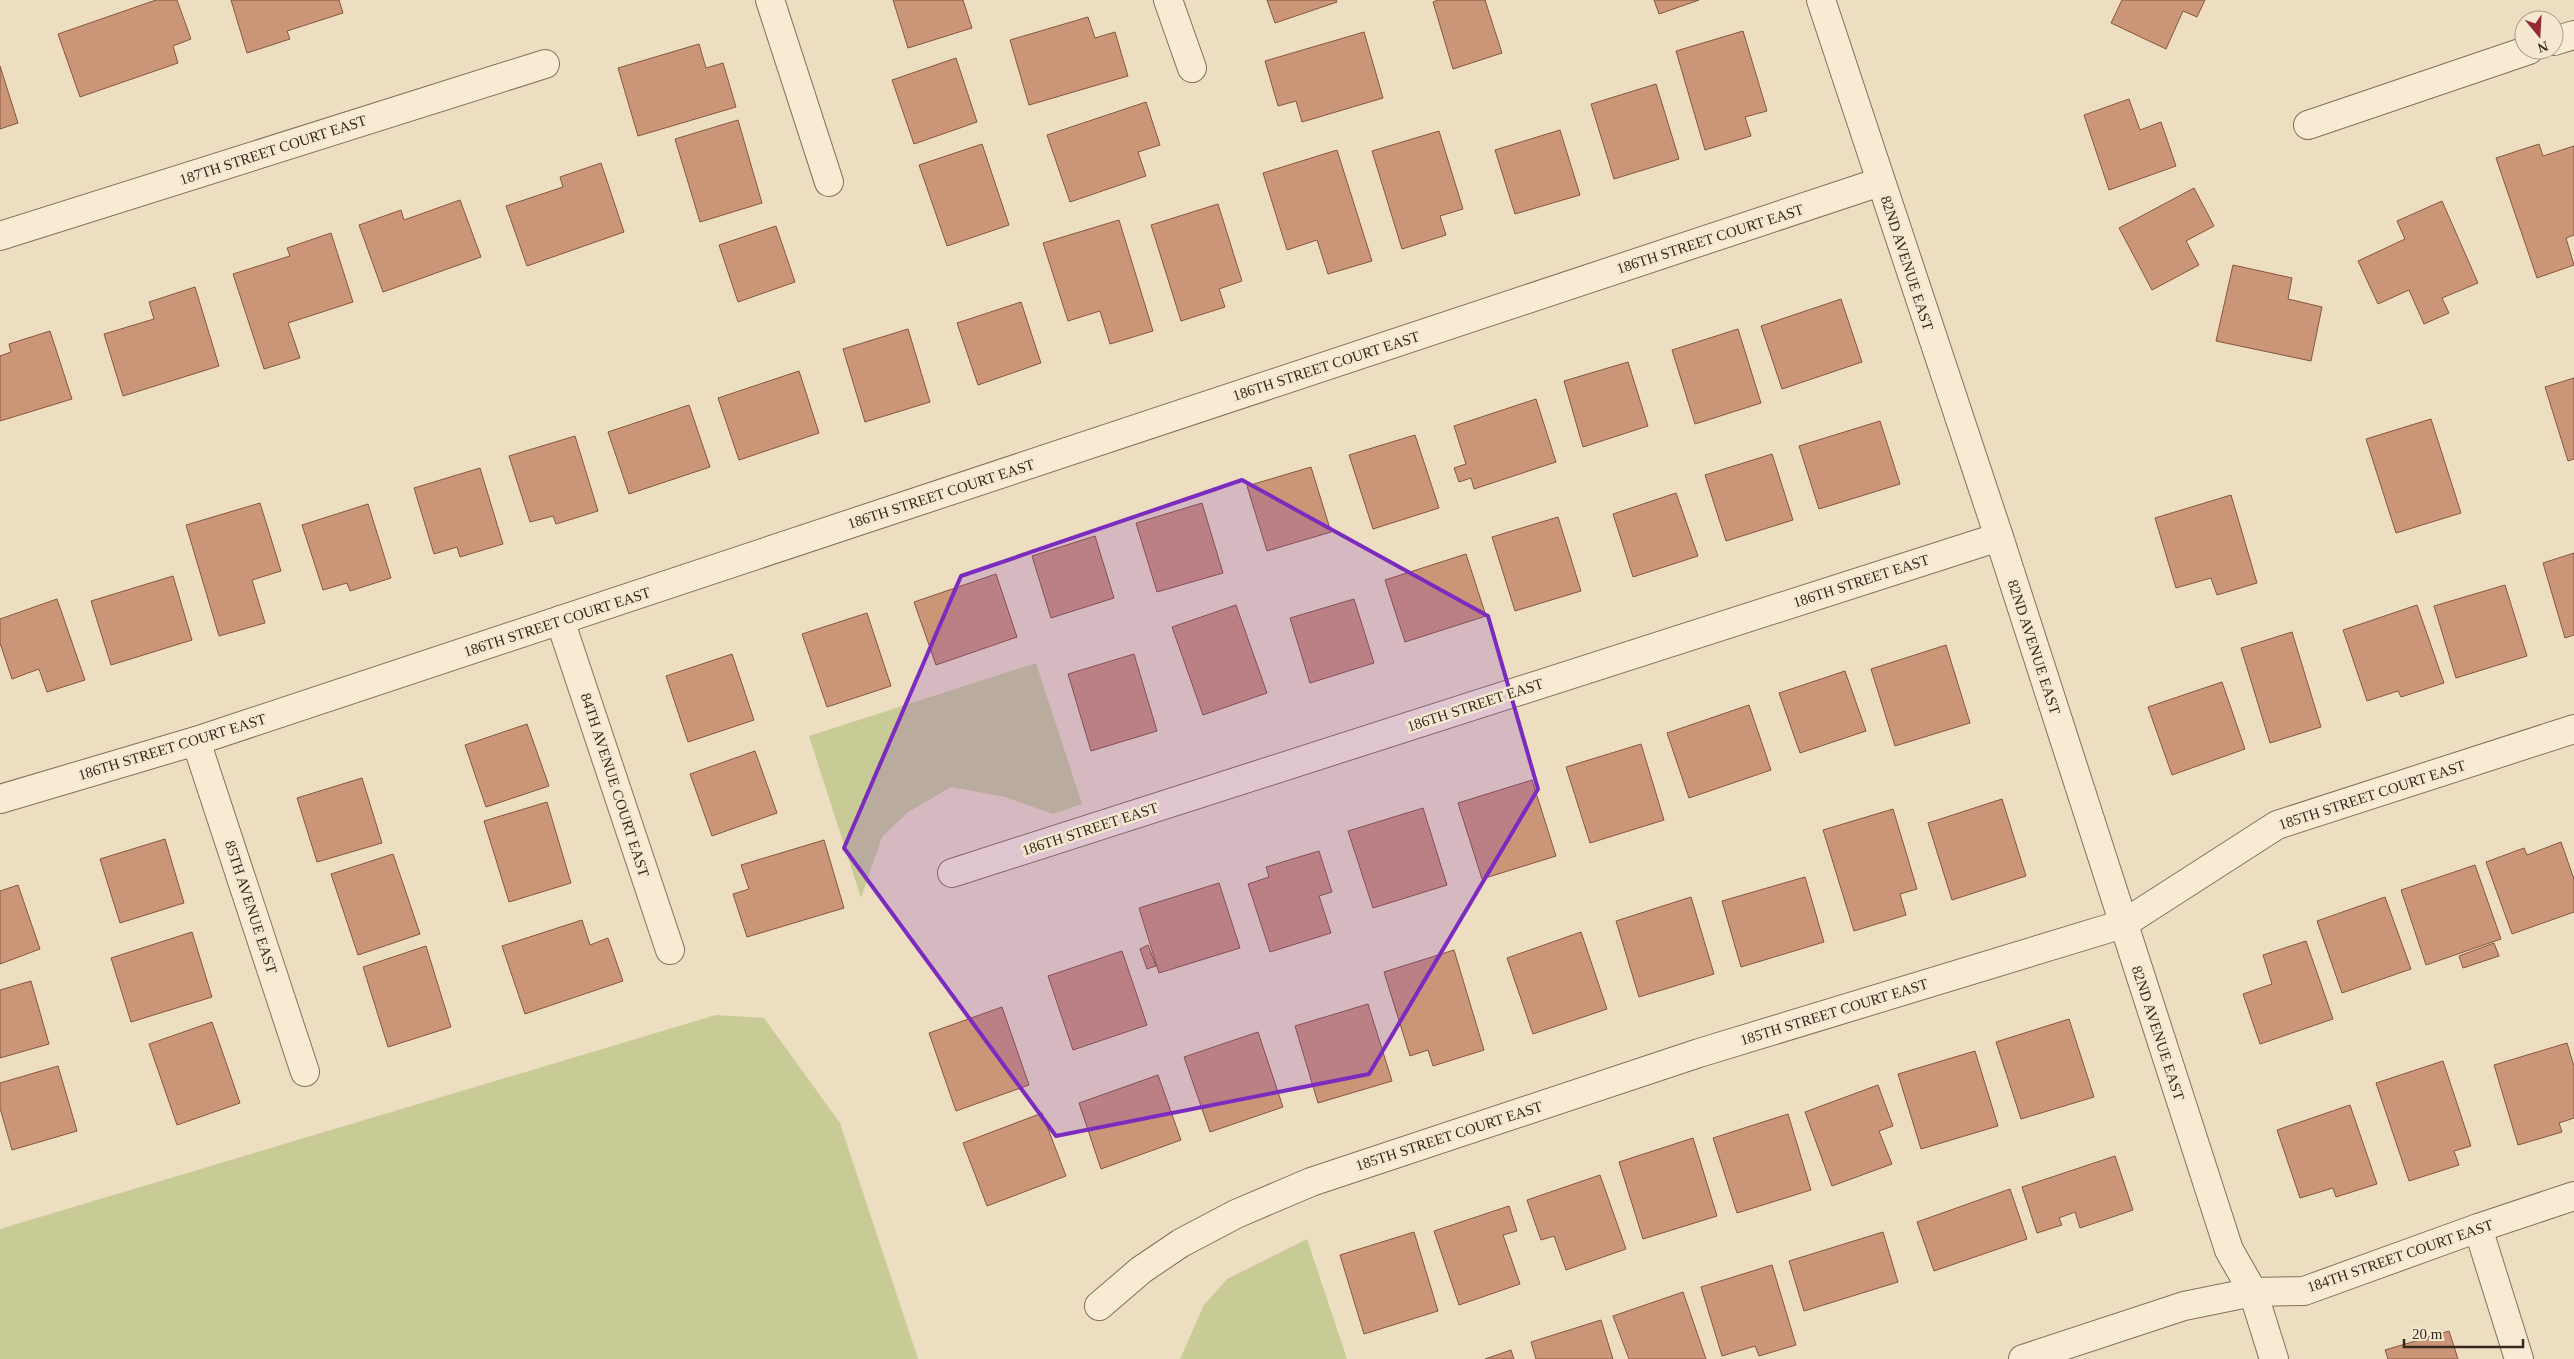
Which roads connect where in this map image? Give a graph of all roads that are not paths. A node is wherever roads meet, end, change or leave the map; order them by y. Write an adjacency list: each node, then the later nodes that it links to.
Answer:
1 (770, 0): 8 (street)
2 (1168, 0): 6 (street)
3 (1821, 0): 9 (street, 82ND AVENUE EAST)
4 (2514, 55): 7 (street)
5 (545, 64): 10 (street, 187TH STREET COURT EAST)
6 (1192, 68)
7 (2308, 125)
8 (830, 182)
9 (1880, 182): 11 (street, 82ND AVENUE EAST); 12 (street, 186TH STREET COURT EAST)
10 (0, 236)
11 (1999, 536): 16 (street, 186TH STREET EAST); 17 (street, 82ND AVENUE EAST)
12 (560, 620): 14 (street, 186TH STREET COURT EAST); 18 (street, 84TH AVENUE COURT EAST)
13 (2574, 729): 17 (street, 185TH STREET COURT EAST)
14 (196, 741): 15 (street, 186TH STREET COURT EAST); 19 (street, 85TH AVENUE EAST)
15 (0, 799)
16 (952, 873)
17 (2123, 924): 22 (street, 82ND AVENUE EAST); 23 (street, 185TH STREET COURT EAST)
18 (670, 950)
19 (305, 1072)
20 (2574, 1196): 21 (street, 184TH STREET COURT EAST)
21 (2478, 1228): 22 (street, 184TH STREET COURT EAST); 26 (street)
22 (2253, 1292): 24 (street, 184TH STREET COURT EAST); 25 (street, 82ND AVENUE EAST)
23 (1099, 1306)
24 (2023, 1359)
25 (2274, 1359)
26 (2519, 1359)

